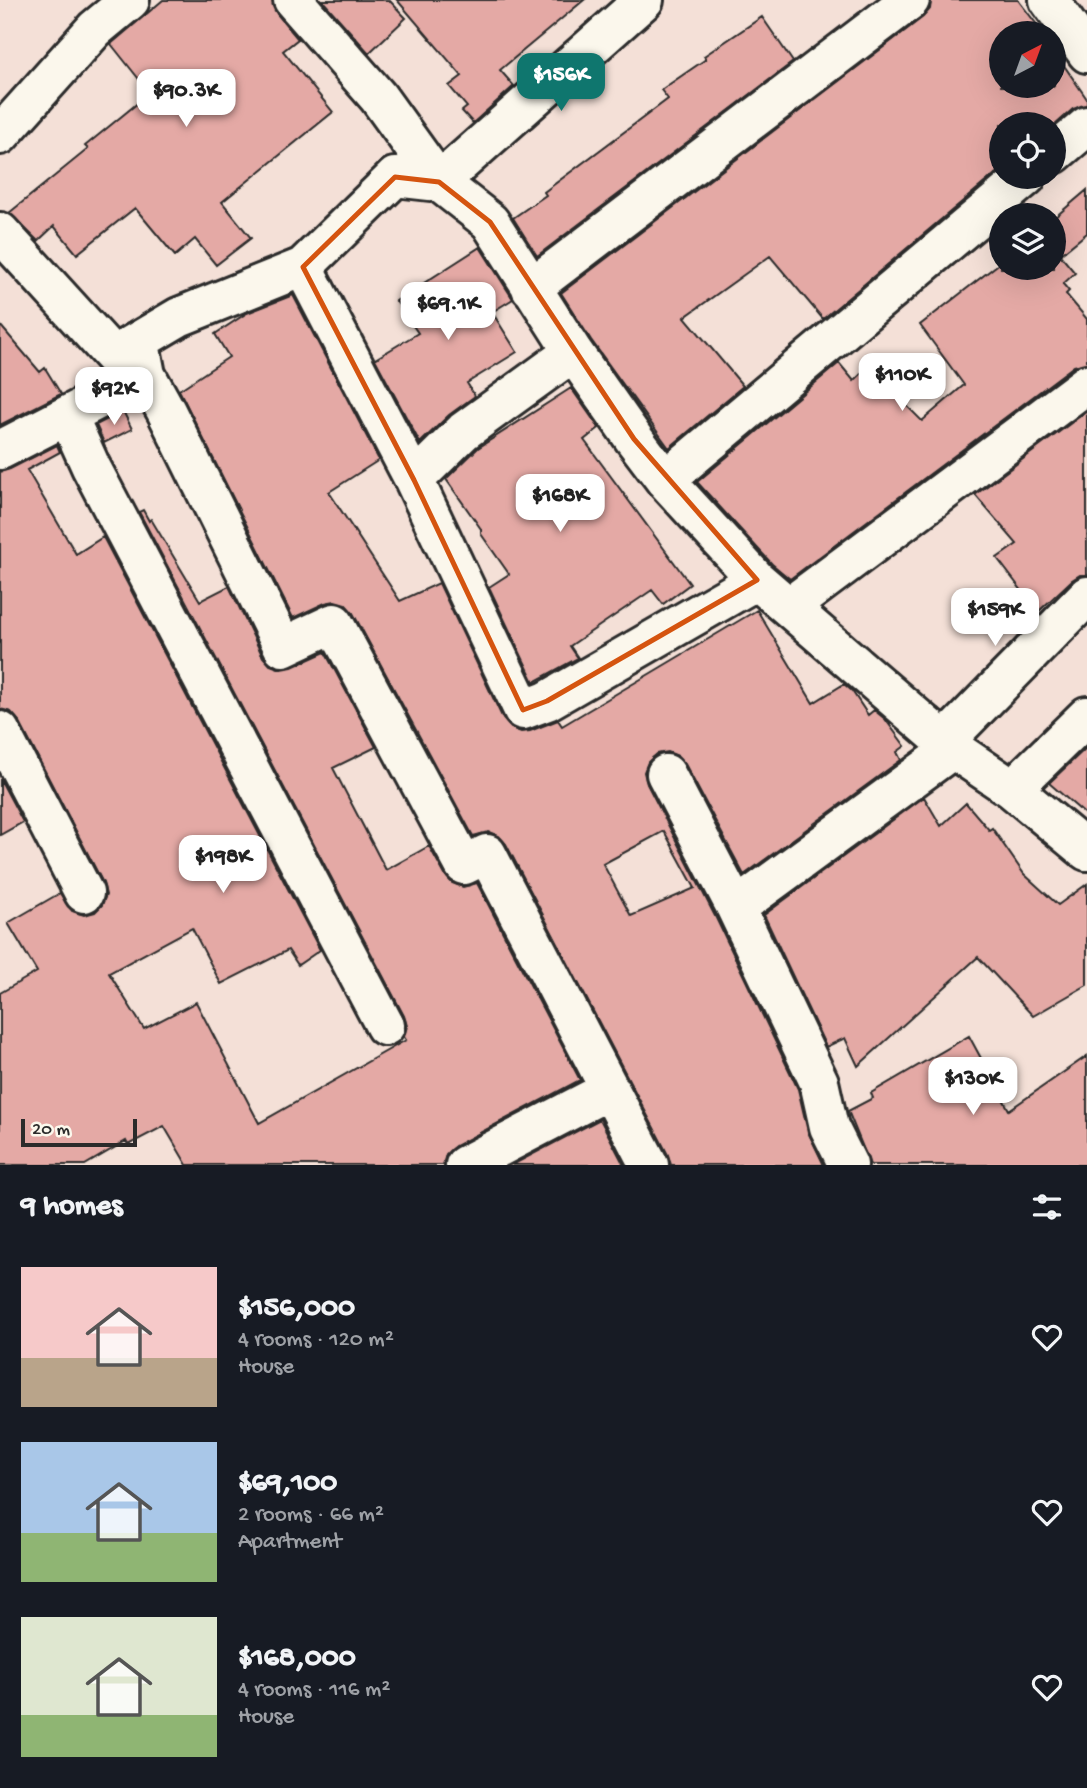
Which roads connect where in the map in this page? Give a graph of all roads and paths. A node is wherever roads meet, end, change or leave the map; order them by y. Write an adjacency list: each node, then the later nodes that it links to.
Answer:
1 (130, 0): 8 (street)
2 (293, 0): 10 (street)
3 (644, 0): 10 (street)
4 (910, 0): 14 (street)
5 (1049, 0): 6 (street)
6 (1087, 53)
7 (1087, 126): 9 (street)
8 (0, 135)
9 (1066, 144)
10 (439, 182): 13 (street); 14 (street)
11 (1013, 189): 21 (street)
12 (0, 232): 16 (street)
13 (303, 267): 16 (street); 20 (street)
14 (531, 288): 15 (street)
15 (573, 352): 20 (street); 21 (street)
16 (142, 358): 18 (street); 34 (street)
17 (1087, 384): 24 (street)
18 (68, 416): 19 (street); 33 (street)
19 (0, 450)
20 (414, 480): 22 (street)
21 (665, 480): 22 (street)
22 (757, 580): 24 (street)
23 (1087, 596): 27 (street)
24 (789, 607): 27 (street)
25 (1087, 716): 29 (street)
26 (0, 731): 31 (street)
27 (949, 745): 29 (street); 32 (street)
28 (666, 774): 32 (street)
29 (1012, 789): 30 (street)
30 (1087, 851)
31 (84, 893)
32 (736, 908): 37 (street)
33 (385, 1026)
34 (609, 1090): 35 (street); 36 (street)
35 (465, 1165)
36 (649, 1165)
37 (848, 1165)

